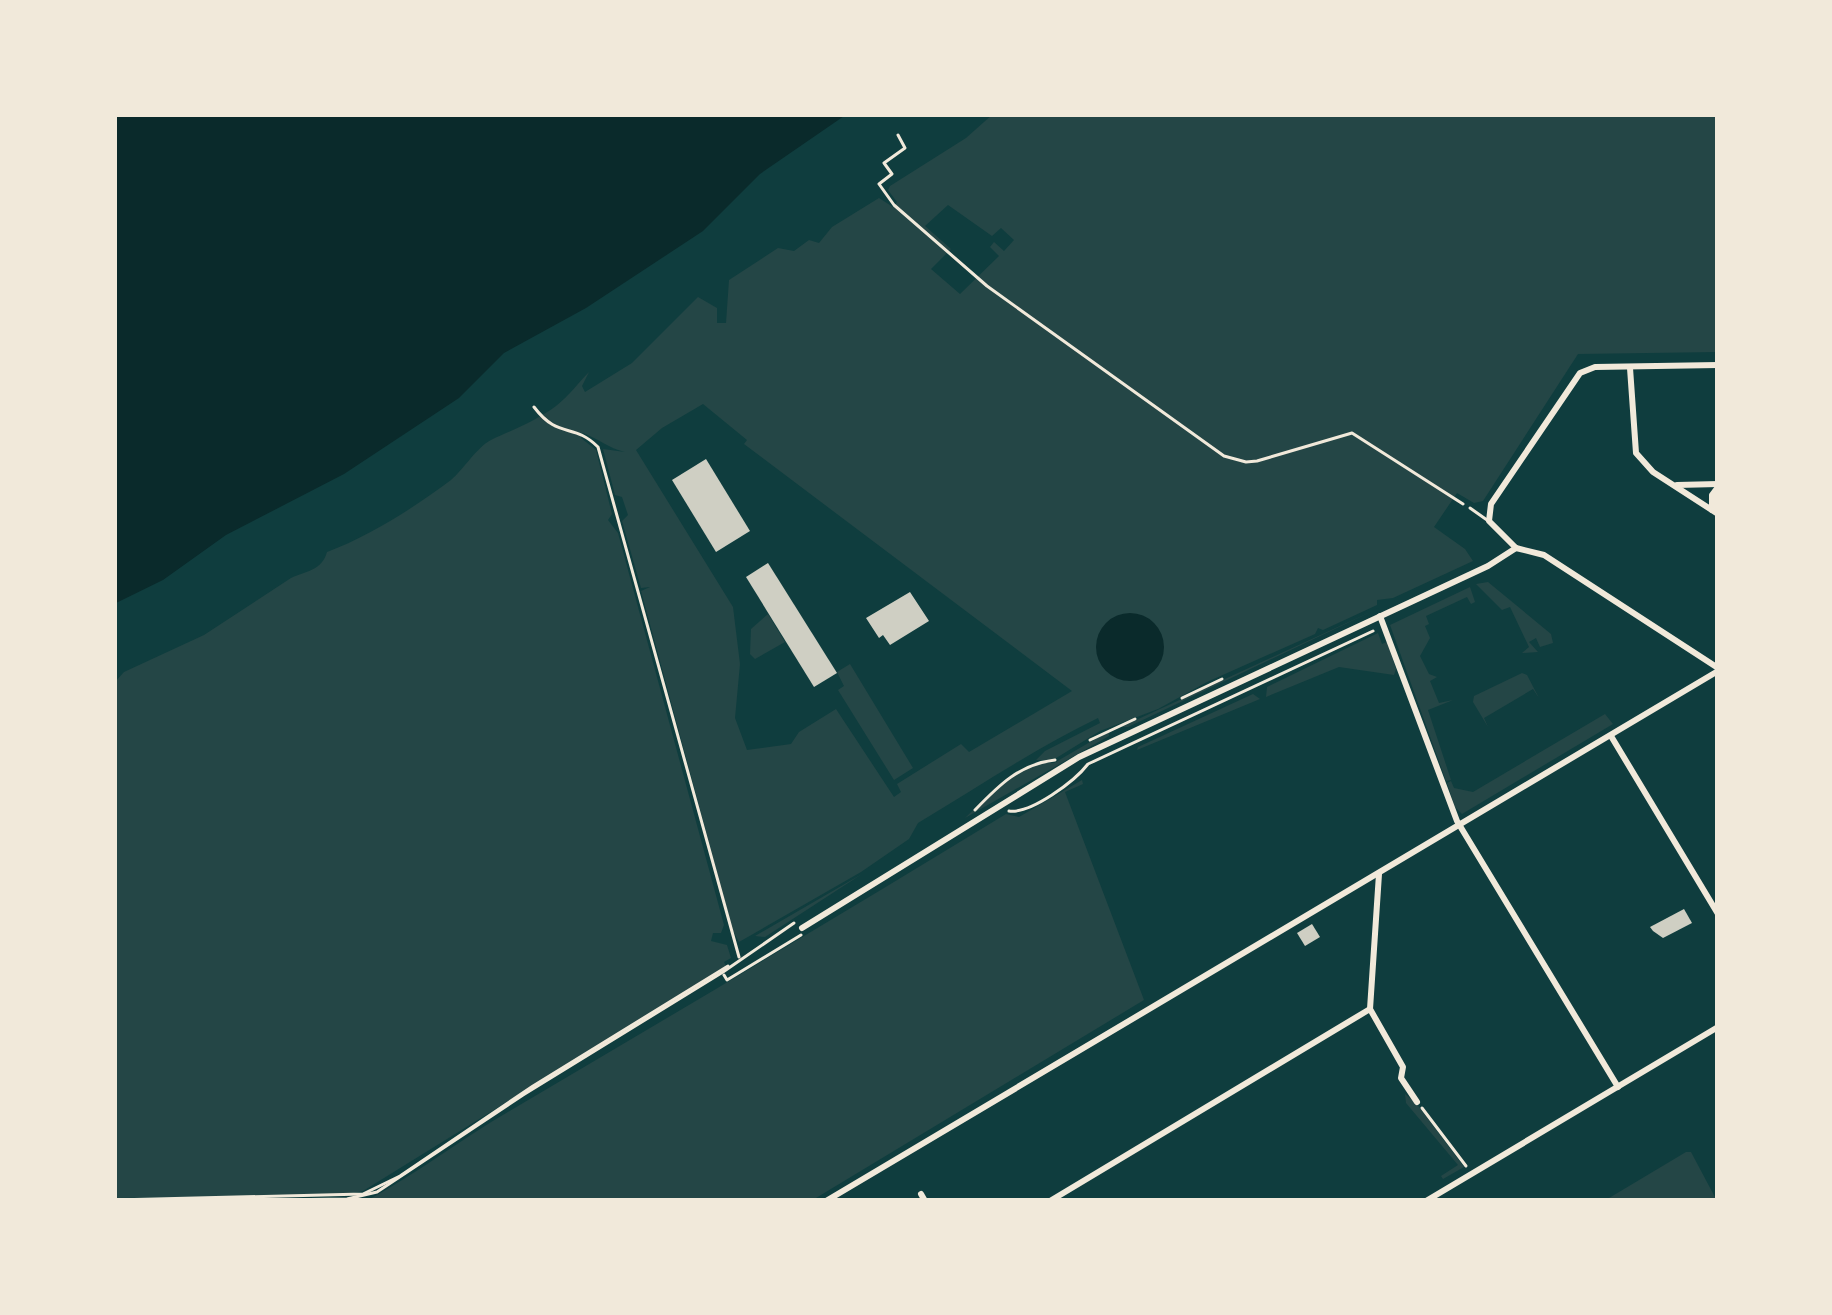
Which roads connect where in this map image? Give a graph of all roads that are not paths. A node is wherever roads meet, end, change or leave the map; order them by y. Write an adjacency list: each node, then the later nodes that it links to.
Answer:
1 (1718, 365): 2 (street)
2 (1630, 367): 3 (street); 7 (street)
3 (1673, 485): 4 (street); 6 (street)
4 (1718, 486): 6 (street)
5 (1470, 508): 7 (lane)
6 (1715, 512)
7 (1489, 521): 8 (street)
8 (1516, 548): 9 (street); 10 (street)
9 (1381, 619): 12 (street); 15 (street)
10 (1718, 669): 11 (street)
11 (1611, 736): 12 (street); 14 (street)
12 (1460, 826): 13 (street); 18 (street)
13 (1378, 874): 16 (street); 20 (street)
14 (1718, 914)
15 (800, 924)
16 (1370, 1009): 19 (street); 21 (street)
17 (1718, 1027): 18 (street)
18 (1618, 1087): 22 (street)
19 (1417, 1102)
20 (826, 1201)
21 (1050, 1201)
22 (1426, 1201)

